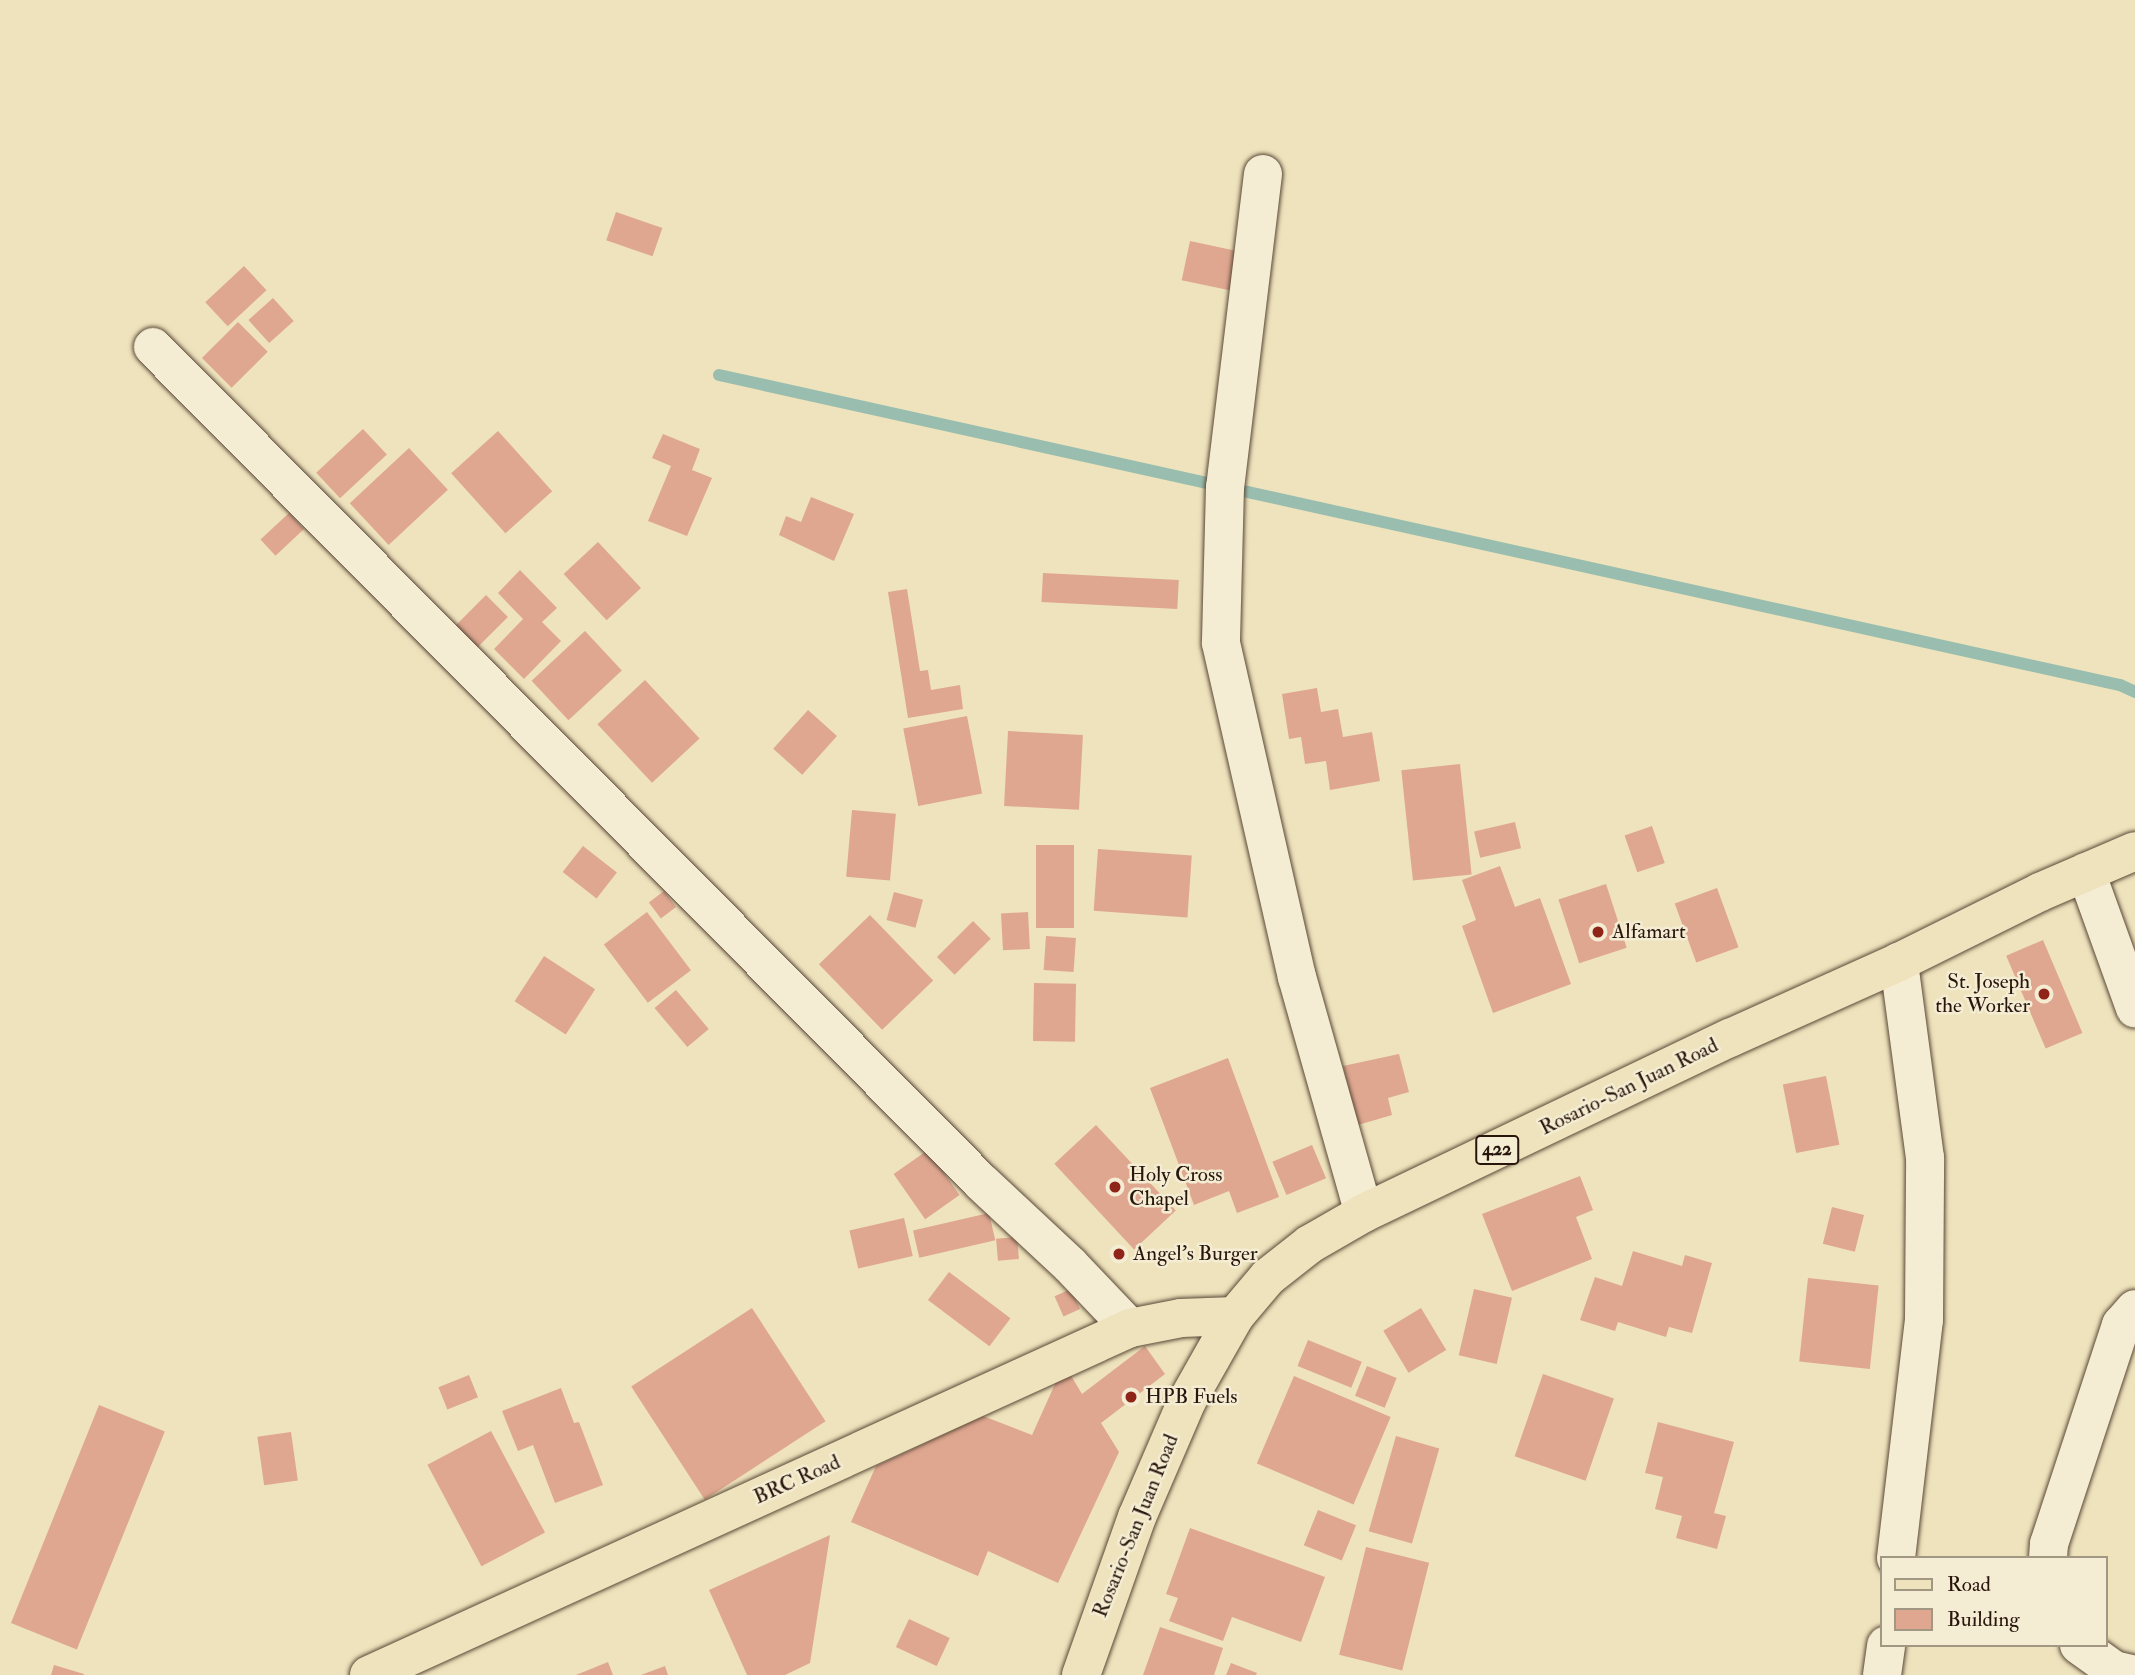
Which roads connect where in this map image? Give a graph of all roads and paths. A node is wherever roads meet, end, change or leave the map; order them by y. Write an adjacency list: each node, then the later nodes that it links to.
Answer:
1 (1263, 174): 7 (street)
2 (153, 347): 10 (street)
3 (2135, 851): 4 (main road, Rosario-San Juan Road / 422)
4 (2086, 872): 5 (main road, Rosario-San Juan Road / 422); 6 (street)
5 (1899, 962): 7 (main road, Rosario-San Juan Road / 422); 11 (street)
6 (2135, 1008)
7 (1364, 1213): 9 (main road, Rosario-San Juan Road / 422)
8 (2135, 1309): 12 (street)
9 (1235, 1316): 10 (main road, BRC Road); 16 (main road, Rosario-San Juan Road / 422)
10 (1130, 1328): 15 (main road, BRC Road)
11 (1896, 1556)
12 (2048, 1556)
13 (1886, 1647): 17 (street)
14 (2082, 1647): 18 (street)
15 (369, 1675)
16 (1081, 1675)
17 (1882, 1675)
18 (2135, 1675)

